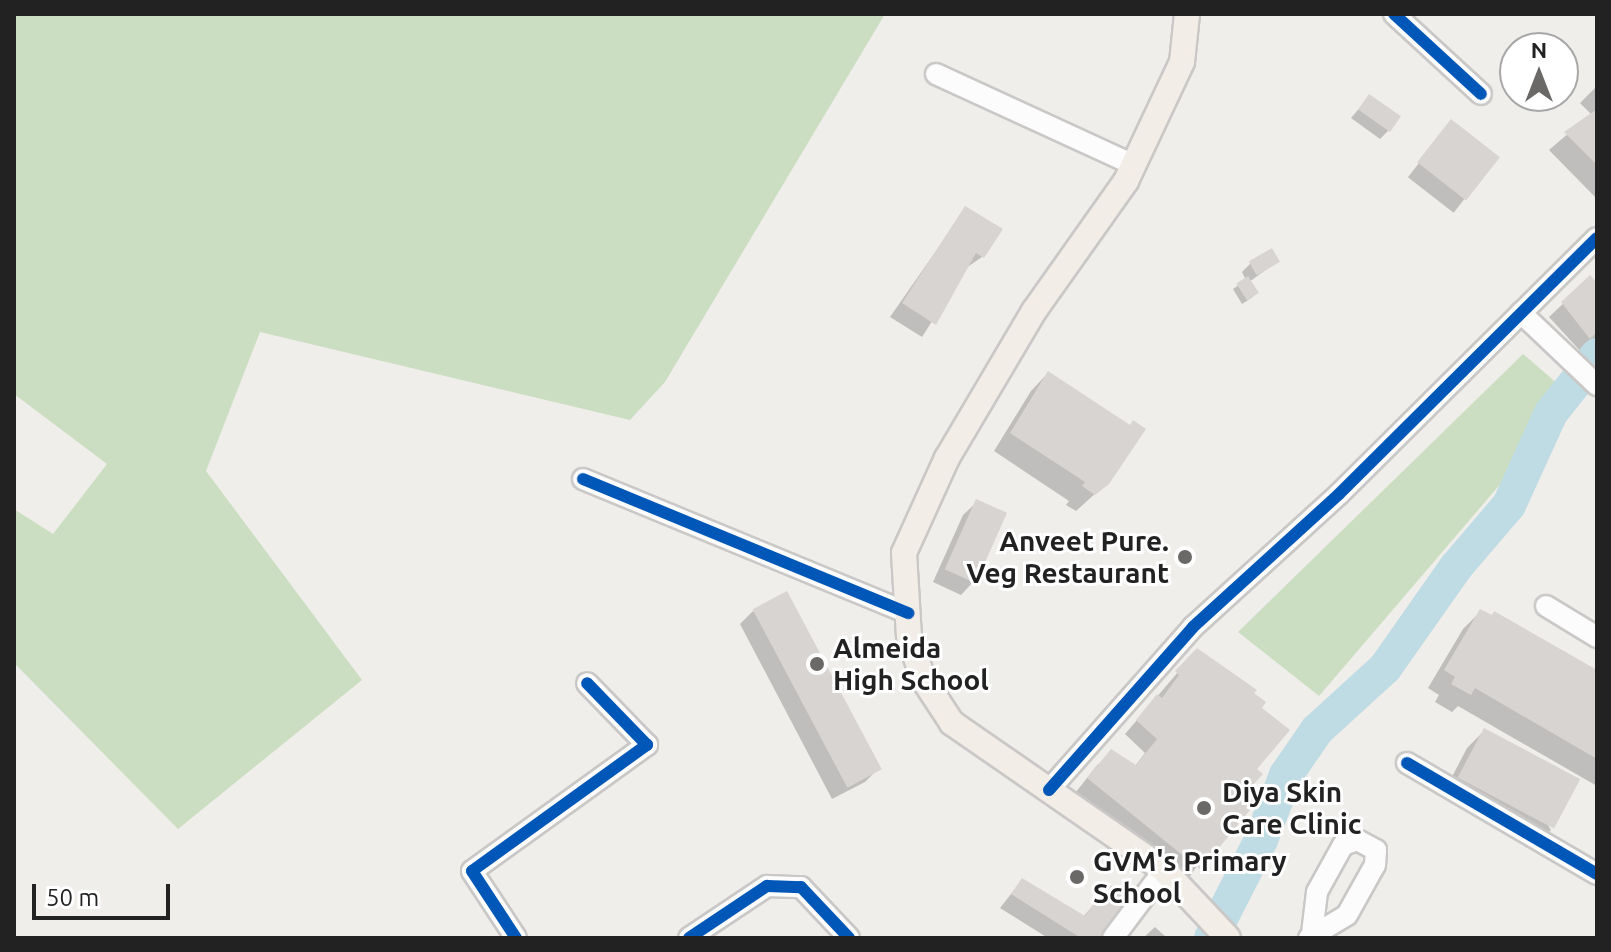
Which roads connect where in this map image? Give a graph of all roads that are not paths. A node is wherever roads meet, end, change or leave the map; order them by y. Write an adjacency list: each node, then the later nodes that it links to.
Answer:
1 (1187, 14): 5 (main road)
2 (1394, 14): 4 (street)
3 (936, 74): 5 (street)
4 (1481, 94)
5 (1134, 165): 11 (main road)
6 (1597, 238): 7 (street)
7 (1521, 313): 8 (street); 15 (street)
8 (1597, 385)
9 (583, 479): 11 (street)
10 (1546, 606): 12 (street)
11 (908, 613): 15 (main road)
12 (1597, 637)
13 (587, 683): 18 (street)
14 (1407, 763): 17 (street)
15 (1049, 790): 16 (main road)
16 (1164, 870): 21 (street); 22 (main road)
17 (1597, 874)
18 (516, 938)
19 (689, 938): 20 (street)
20 (849, 938)
21 (1113, 938)
22 (1228, 938)

